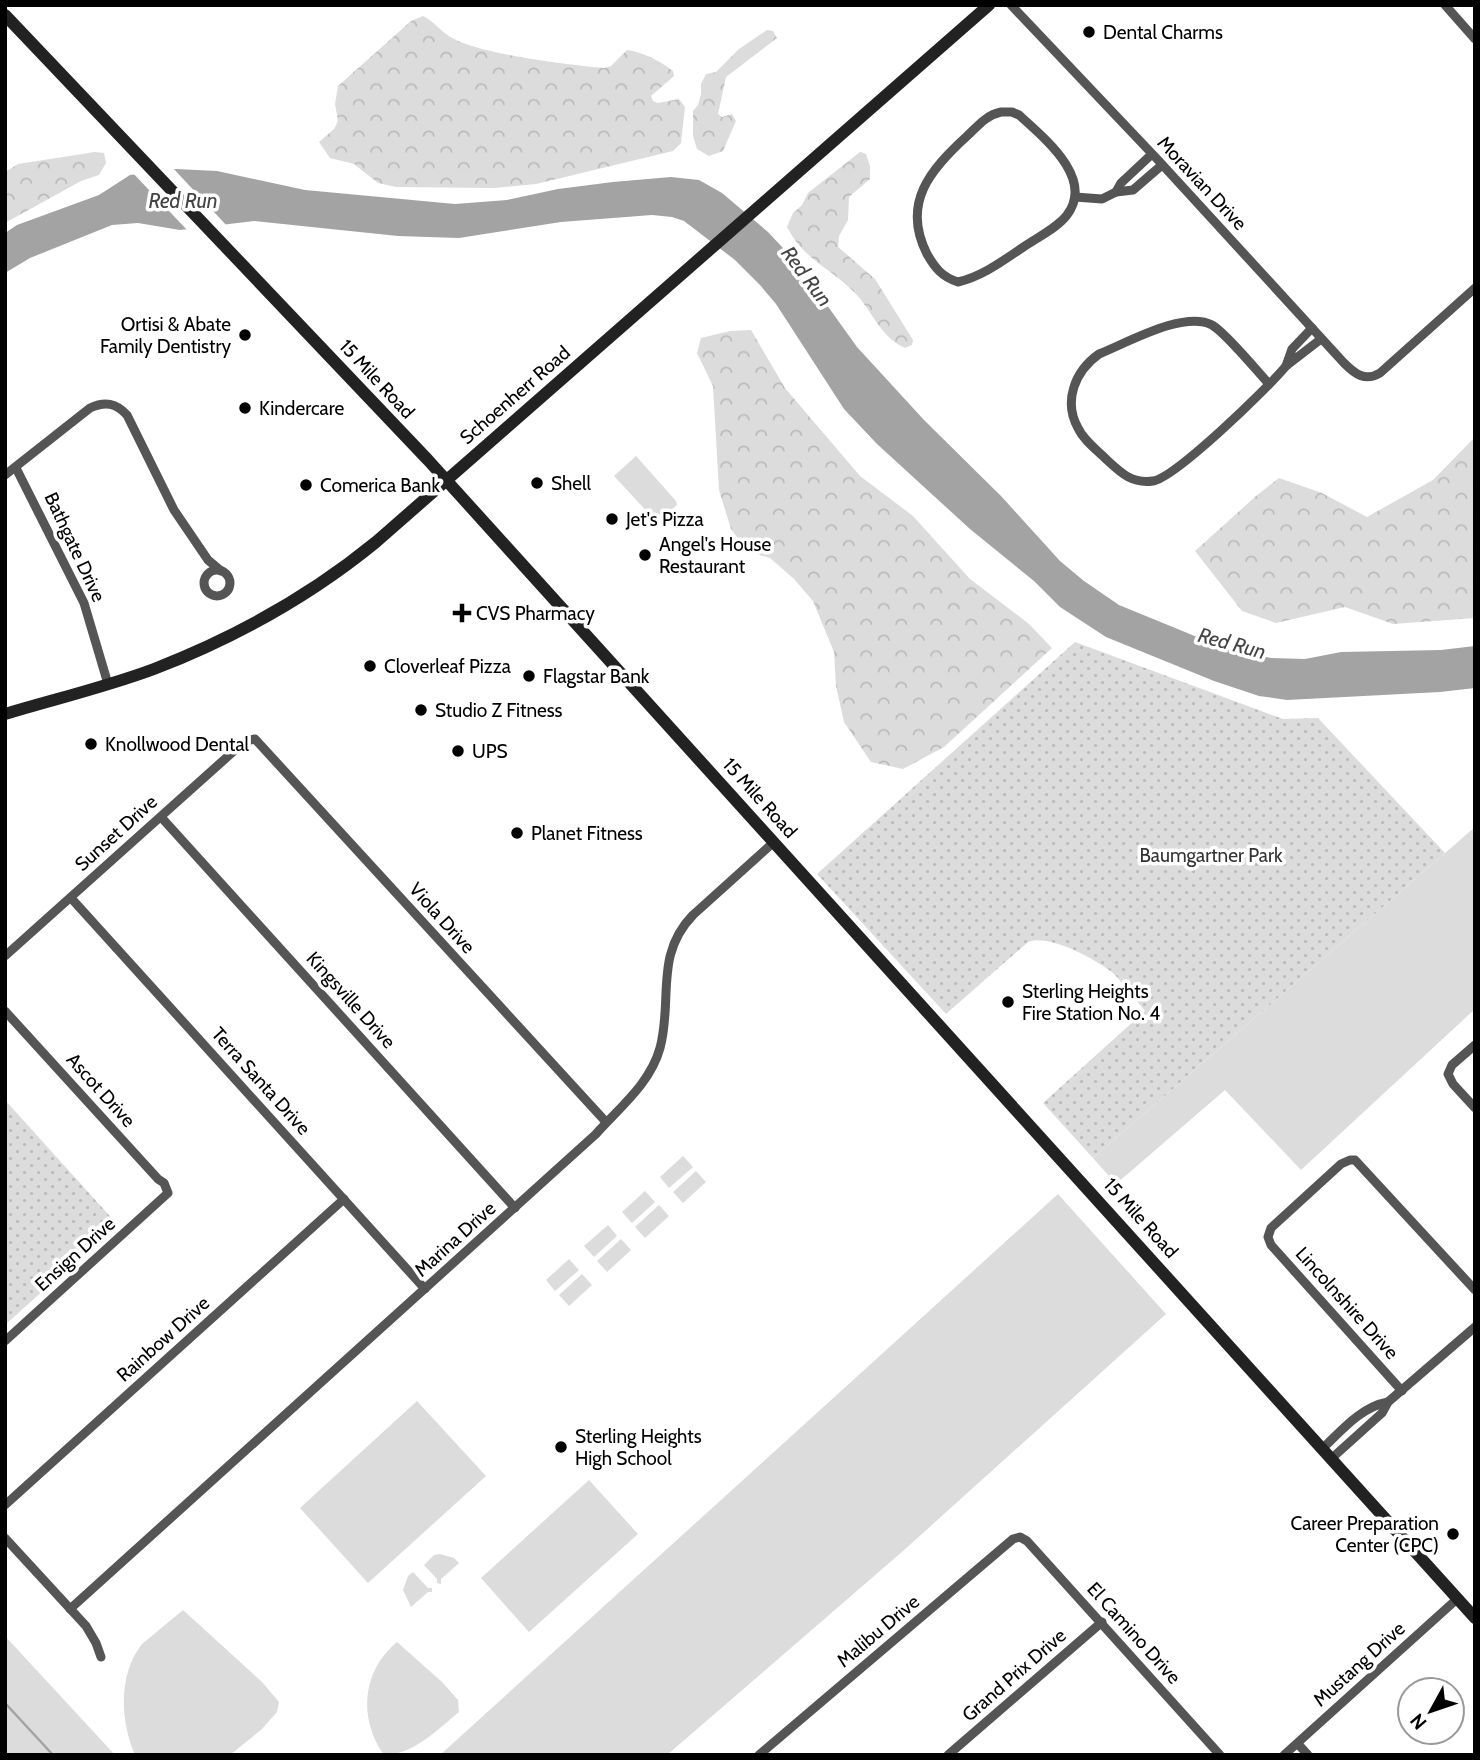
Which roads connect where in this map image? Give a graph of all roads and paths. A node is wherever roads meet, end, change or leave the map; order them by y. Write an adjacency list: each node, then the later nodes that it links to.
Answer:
1 (989, 5): 17 (main road, Schoenherr Road)
2 (1011, 5): 6 (street, Moravian Drive)
3 (1445, 5): 5 (street)
4 (6, 18): 17 (main road, 15 Mile Road)
5 (1475, 39)
6 (1152, 154): 7 (street, Moravian Drive); 8 (street)
7 (1162, 165): 8 (street); 11 (street, Moravian Drive)
8 (1116, 192): 9 (street)
9 (1075, 197): 9 (street)
10 (1475, 288): 12 (street, Moravian Drive)
11 (1312, 328): 12 (street, Moravian Drive); 13 (street)
12 (1321, 339): 13 (street)
13 (1286, 366): 14 (street)
14 (1269, 384): 14 (street)
15 (16, 468): 16 (street); 18 (street); 21 (street, Bathgate Drive)
16 (5, 475)
17 (446, 480): 21 (main road, Schoenherr Road); 25 (main road, 15 Mile Road)
18 (208, 560): 19 (street); 20 (street)
19 (221, 571): 20 (street); 20 (street)
20 (206, 576)
21 (108, 684): 22 (main road, Schoenherr Road)
22 (5, 714)
23 (252, 738): 24 (street, Sunset Drive); 31 (street, Viola Drive)
24 (161, 817): 26 (street, Sunset Drive); 34 (street, Kingsville Drive)
25 (774, 842): 31 (street, Marina Drive); 43 (main road, 15 Mile Road)
26 (71, 898): 27 (street, Sunset Drive); 33 (street, Terra Santa Drive)
27 (5, 957)
28 (5, 1011): 32 (street, Ascot Drive)
29 (1475, 1045): 30 (street)
30 (1475, 1108)
31 (606, 1122): 34 (street, Marina Drive)
32 (168, 1193): 38 (street, Ensign Drive)
33 (344, 1199): 35 (street, Terra Santa Drive); 44 (street, Rainbow Drive)
34 (515, 1208): 35 (street, Marina Drive)
35 (425, 1289): 48 (street, Marina Drive)
36 (1475, 1290): 39 (street, Lincolnshire Drive)
37 (1475, 1327): 39 (street)
38 (5, 1341)
39 (1402, 1391): 40 (street)
40 (1388, 1402): 41 (street); 42 (street)
41 (1355, 1419): 42 (street); 43 (street)
42 (1364, 1429): 43 (street)
43 (1327, 1453): 47 (main road, 15 Mile Road)
44 (5, 1505)
45 (1020, 1537): 50 (street, El Camino Drive); 53 (street, Malibu Drive)
46 (5, 1538): 48 (street)
47 (1457, 1599): 49 (main road, 15 Mile Road); 52 (street, Mustang Drive)
48 (71, 1609): 51 (street)
49 (1475, 1618)
50 (1102, 1622): 54 (street, Grand Prix Drive); 55 (street, El Camino Drive)
51 (101, 1657)
52 (1298, 1744): 56 (street, Mustang Drive); 57 (street)
53 (760, 1755)
54 (948, 1755)
55 (1220, 1755)
56 (1284, 1755)
57 (1308, 1755)

